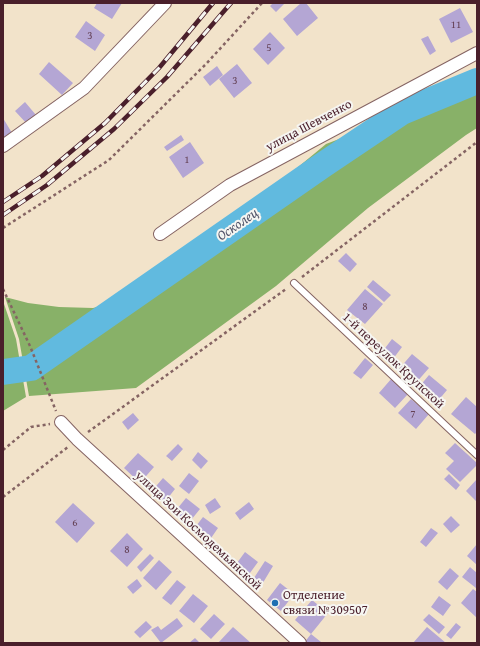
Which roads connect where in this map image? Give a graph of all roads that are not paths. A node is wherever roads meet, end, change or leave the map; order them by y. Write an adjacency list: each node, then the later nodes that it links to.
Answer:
1 (165, 3): 3 (street)
2 (477, 53): 4 (street, улица Шевченко)
3 (3, 146)
4 (160, 234)
5 (294, 283): 7 (lane, 1-й переулок Крупской)
6 (61, 422): 8 (street, улица Зои Космодемьянской)
7 (477, 455)
8 (300, 643)

